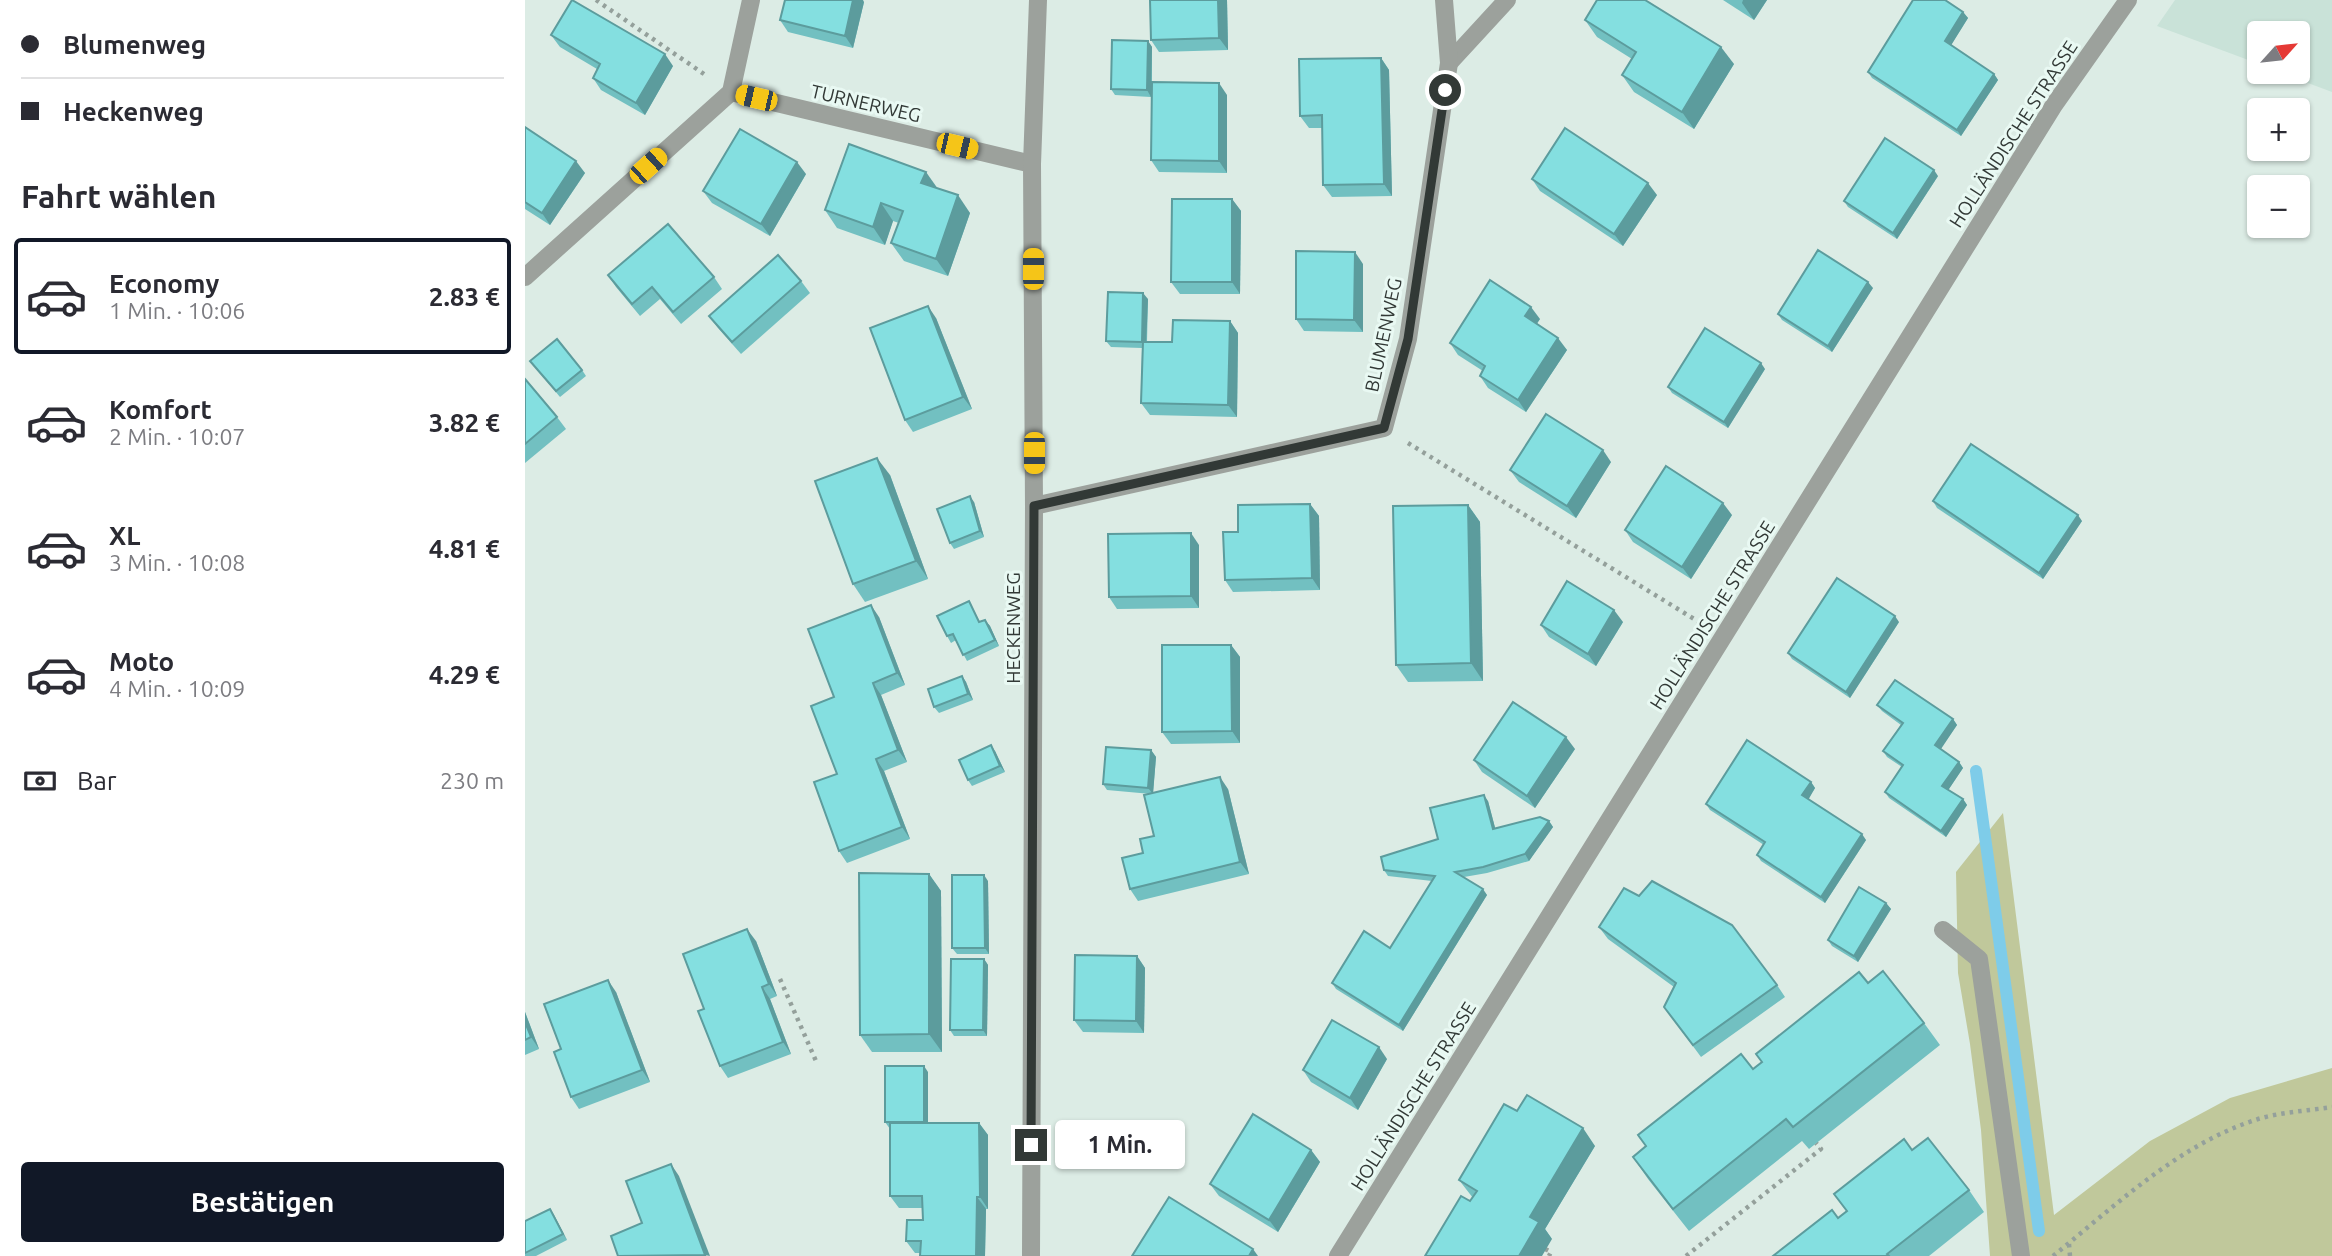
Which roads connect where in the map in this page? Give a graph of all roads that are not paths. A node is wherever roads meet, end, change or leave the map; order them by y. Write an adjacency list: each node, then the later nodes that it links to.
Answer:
1 (751, 0): 7 (street)
2 (1038, 0): 8 (street, HECKENWEG)
3 (1444, 0): 6 (street, BLUMENWEG)
4 (1507, 0): 6 (street)
5 (2127, 0): 13 (street, HOLLÄNDISCHE STRASSE)
6 (1449, 62): 10 (street, BLUMENWEG)
7 (731, 92): 8 (street, TURNERWEG); 9 (street)
8 (1033, 164): 10 (street, HECKENWEG)
9 (525, 278)
10 (1034, 506): 12 (street, HECKENWEG)
11 (1943, 930): 14 (street)
12 (1031, 1256)
13 (1338, 1256)
14 (2021, 1256)

